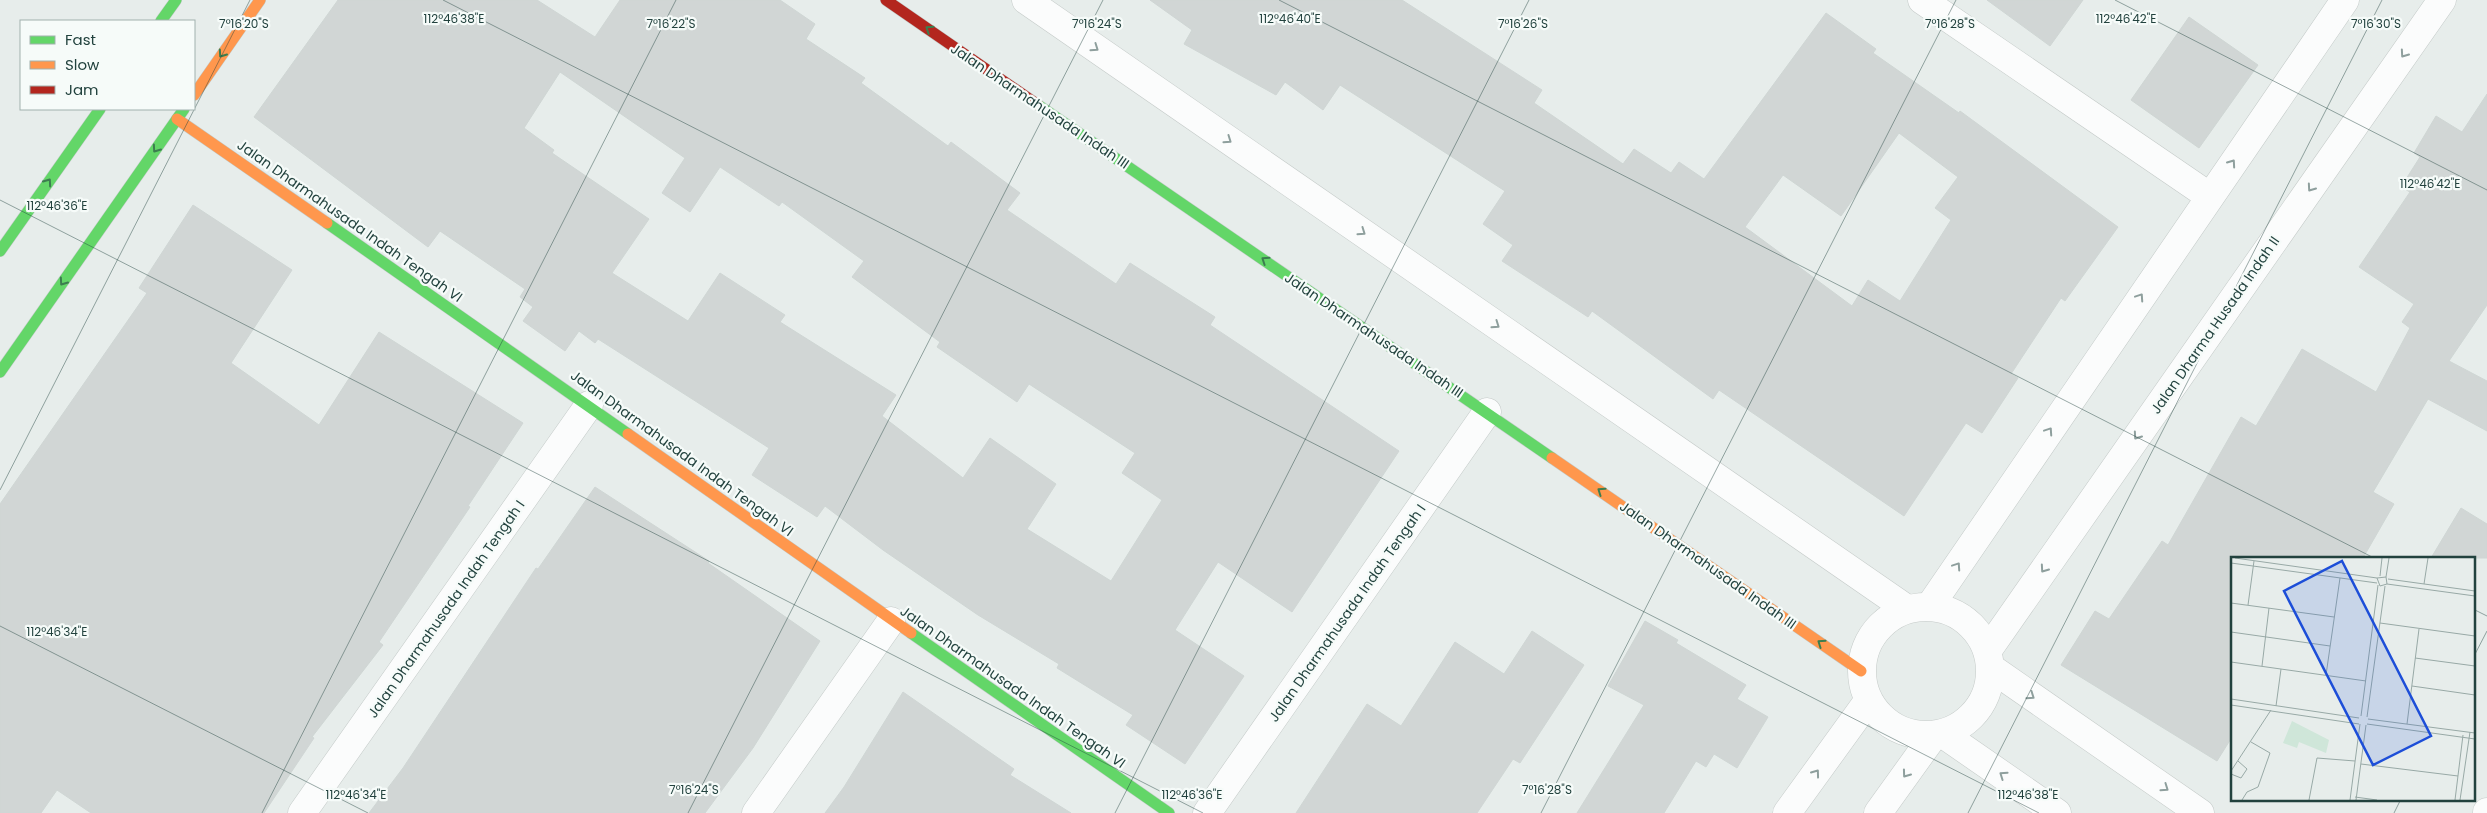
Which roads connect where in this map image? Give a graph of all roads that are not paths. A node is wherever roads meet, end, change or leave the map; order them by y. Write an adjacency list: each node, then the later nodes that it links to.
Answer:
1 (176, 0): 8 (street)
2 (260, 0): 9 (street, one-way to 9)
3 (886, 0): 17 (street, Jalan Dharmahusada Indah III, one-way to 3)
4 (1026, 0): 18 (street, one-way to 18)
5 (1922, 0): 13 (street)
6 (2345, 0): 13 (street, one-way to 6)
7 (2442, 0): 20 (street, Jalan Dharma Husada Indah II, one-way to 20)
8 (162, 20)
9 (195, 94)
10 (99, 110): 14 (street, one-way to 10)
11 (183, 110): 12 (street)
12 (177, 119): 15 (street, one-way to 15); 16 (street, Jalan Dharmahusada Indah Tengah VI)
13 (2209, 196): 18 (street, one-way to 13)
14 (0, 251)
15 (0, 372)
16 (589, 405): 19 (street, Jalan Dharmahusada Indah Tengah VI); 24 (street, Jalan Dharmahusada Indah Tengah I)
17 (1487, 412): 21 (street, Jalan Dharmahusada Indah III, one-way to 17); 27 (street, Jalan Dharmahusada Indah Tengah I)
18 (1918, 607): 20 (street); 21 (street)
19 (891, 622): 25 (street); 26 (street, Jalan Dharmahusada Indah Tengah VI)
20 (1989, 659): 23 (street); 31 (street, one-way to 31)
21 (1861, 671): 22 (street)
22 (1868, 701): 23 (street); 28 (street, one-way to 22)
23 (1939, 734): 29 (street, one-way to 29); 30 (street, one-way to 23)
24 (302, 813)
25 (756, 813)
26 (1169, 813)
27 (1207, 813)
28 (1788, 813)
29 (1878, 813)
30 (2057, 813)
31 (2200, 813)

